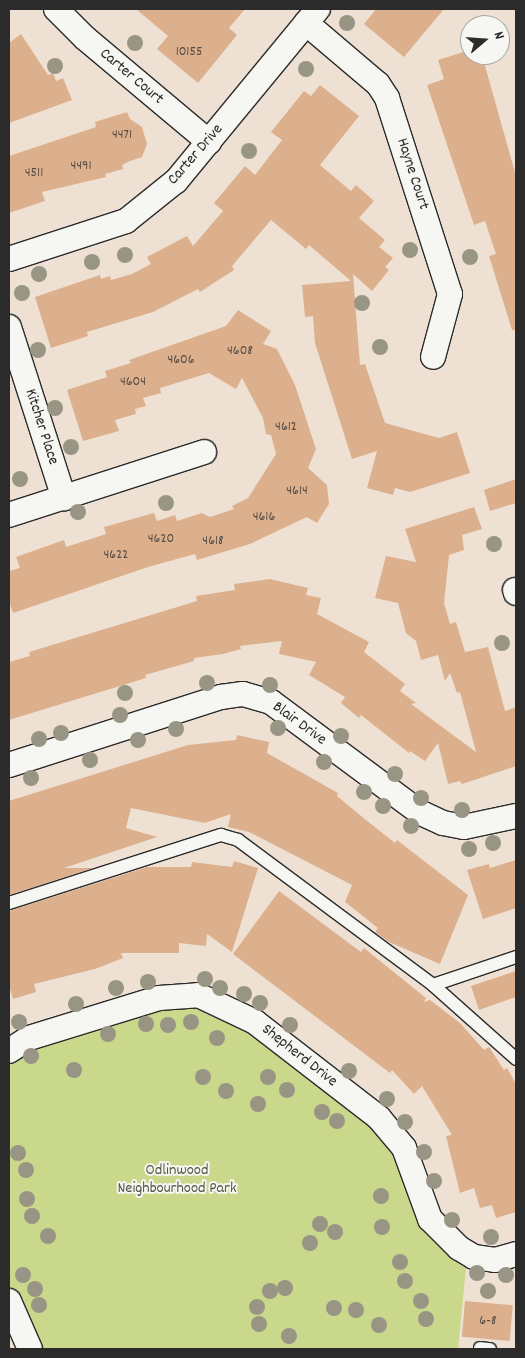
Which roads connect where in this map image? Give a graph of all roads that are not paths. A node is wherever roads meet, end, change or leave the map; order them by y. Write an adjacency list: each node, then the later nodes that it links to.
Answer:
1 (56, 9): 3 (street, Carter Court)
2 (312, 16): 3 (street, Carter Drive); 6 (street, Hayne Court)
3 (209, 142): 4 (street, Carter Drive)
4 (9, 260)
5 (9, 327): 8 (street, Kitcher Place)
6 (433, 357)
7 (204, 452): 8 (street)
8 (64, 498): 9 (street)
9 (9, 515)
10 (9, 765): 11 (street, Blair Drive)
11 (516, 816)
12 (9, 904): 14 (lane)
13 (516, 956): 14 (lane)
14 (433, 985): 16 (lane)
15 (9, 1051): 17 (street, Shepherd Drive)
16 (516, 1059)
17 (516, 1254)
18 (9, 1301): 19 (street)
19 (30, 1349)

